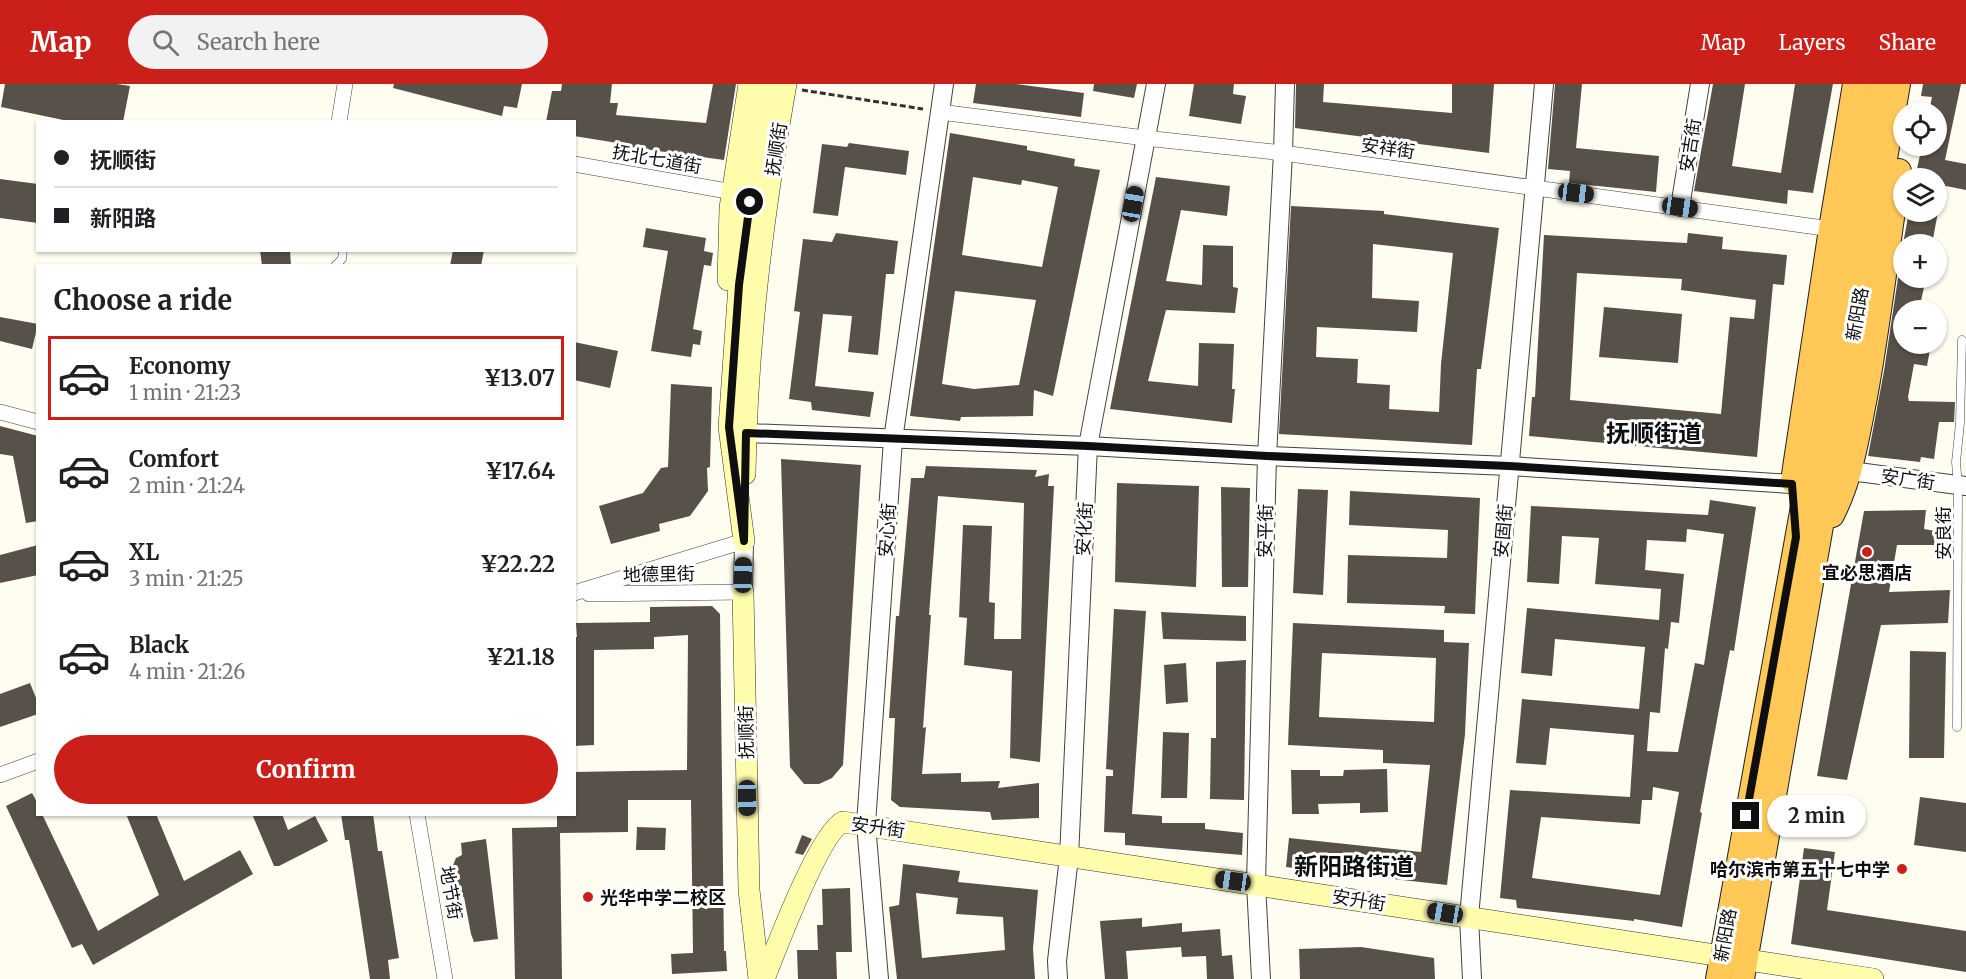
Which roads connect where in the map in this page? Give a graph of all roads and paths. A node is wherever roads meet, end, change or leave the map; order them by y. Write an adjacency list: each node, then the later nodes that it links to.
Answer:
1 (345, 84): 15 (street)
2 (749, 84): 21 (main road, 抚顺街)
3 (944, 84): 14 (street, 安心街)
4 (1156, 84): 16 (street, 安化街)
5 (1285, 84): 17 (street, 安平街)
6 (1544, 84): 20 (street, 安固街)
7 (1700, 84): 22 (street, 安吉街)
8 (1855, 84): 23 (highway, 新阳路)
9 (1879, 84): 31 (highway, 新阳路)
10 (1898, 84): 31 (highway, 新阳路)
11 (1912, 84): 13 (highway)
12 (781, 85): 14 (path); 25 (main road, 抚顺街); 28 (main road, 抚顺街)
13 (1909, 102)
14 (940, 112): 16 (street, 安祥街); 29 (street, 安心街)
15 (339, 120)
16 (1145, 138): 17 (street, 安祥街); 30 (street, 安化街)
17 (1283, 153): 20 (street, 安祥街); 32 (street, 安平街)
18 (1902, 156): 34 (highway, 新阳路)
19 (576, 164): 21 (street, 抚北七道街)
20 (1534, 188): 22 (street, 安祥街); 33 (street, 安固街)
21 (733, 192): 25 (main road, 抚顺街)
22 (1680, 207): 23 (street, 安祥街)
23 (1831, 229): 35 (highway, 新阳路)
24 (1962, 340): 36 (lane, 安良街)
25 (733, 367): 37 (main road, 抚顺街)
26 (0, 412): 27 (street)
27 (36, 421)
28 (746, 433): 29 (street); 37 (main road, 抚顺街)
29 (893, 440): 30 (street); 46 (street, 安心街)
30 (1088, 446): 32 (street); 47 (street, 安化街)
31 (1823, 452): 38 (highway, 新阳路)
32 (1267, 456): 33 (street); 48 (street, 安平街)
33 (1509, 466): 35 (street); 49 (street, 安固街)
34 (1850, 471): 36 (street, 安广街); 38 (highway, 新阳路)
35 (1792, 484): 38 (highway, 新阳路)
36 (1962, 486): 42 (lane, 安良街)
37 (744, 541): 39 (street); 40 (street)
38 (1807, 541): 50 (highway, 新阳路)
39 (743, 592): 41 (street, 地德里街); 52 (main road, 抚顺街)
40 (576, 593)
41 (576, 594)
42 (1957, 727)
43 (36, 762): 44 (street)
44 (0, 775)
45 (417, 816): 51 (street, 地节街)
46 (866, 824): 47 (main road, 安升街); 53 (main road, 安升街); 54 (street, 安心街)
47 (1070, 857): 48 (main road, 安升街); 55 (street, 安化街)
48 (1256, 884): 49 (main road, 安升街); 56 (street, 安平街)
49 (1469, 917): 50 (main road, 安升街); 57 (street, 安固街)
50 (1736, 965): 58 (highway, 新阳路); 59 (main road, 安升街)
51 (445, 979)
52 (759, 979)
53 (764, 979)
54 (879, 979)
55 (1058, 979)
56 (1261, 979)
57 (1472, 979)
58 (1718, 979)
59 (1873, 979)

